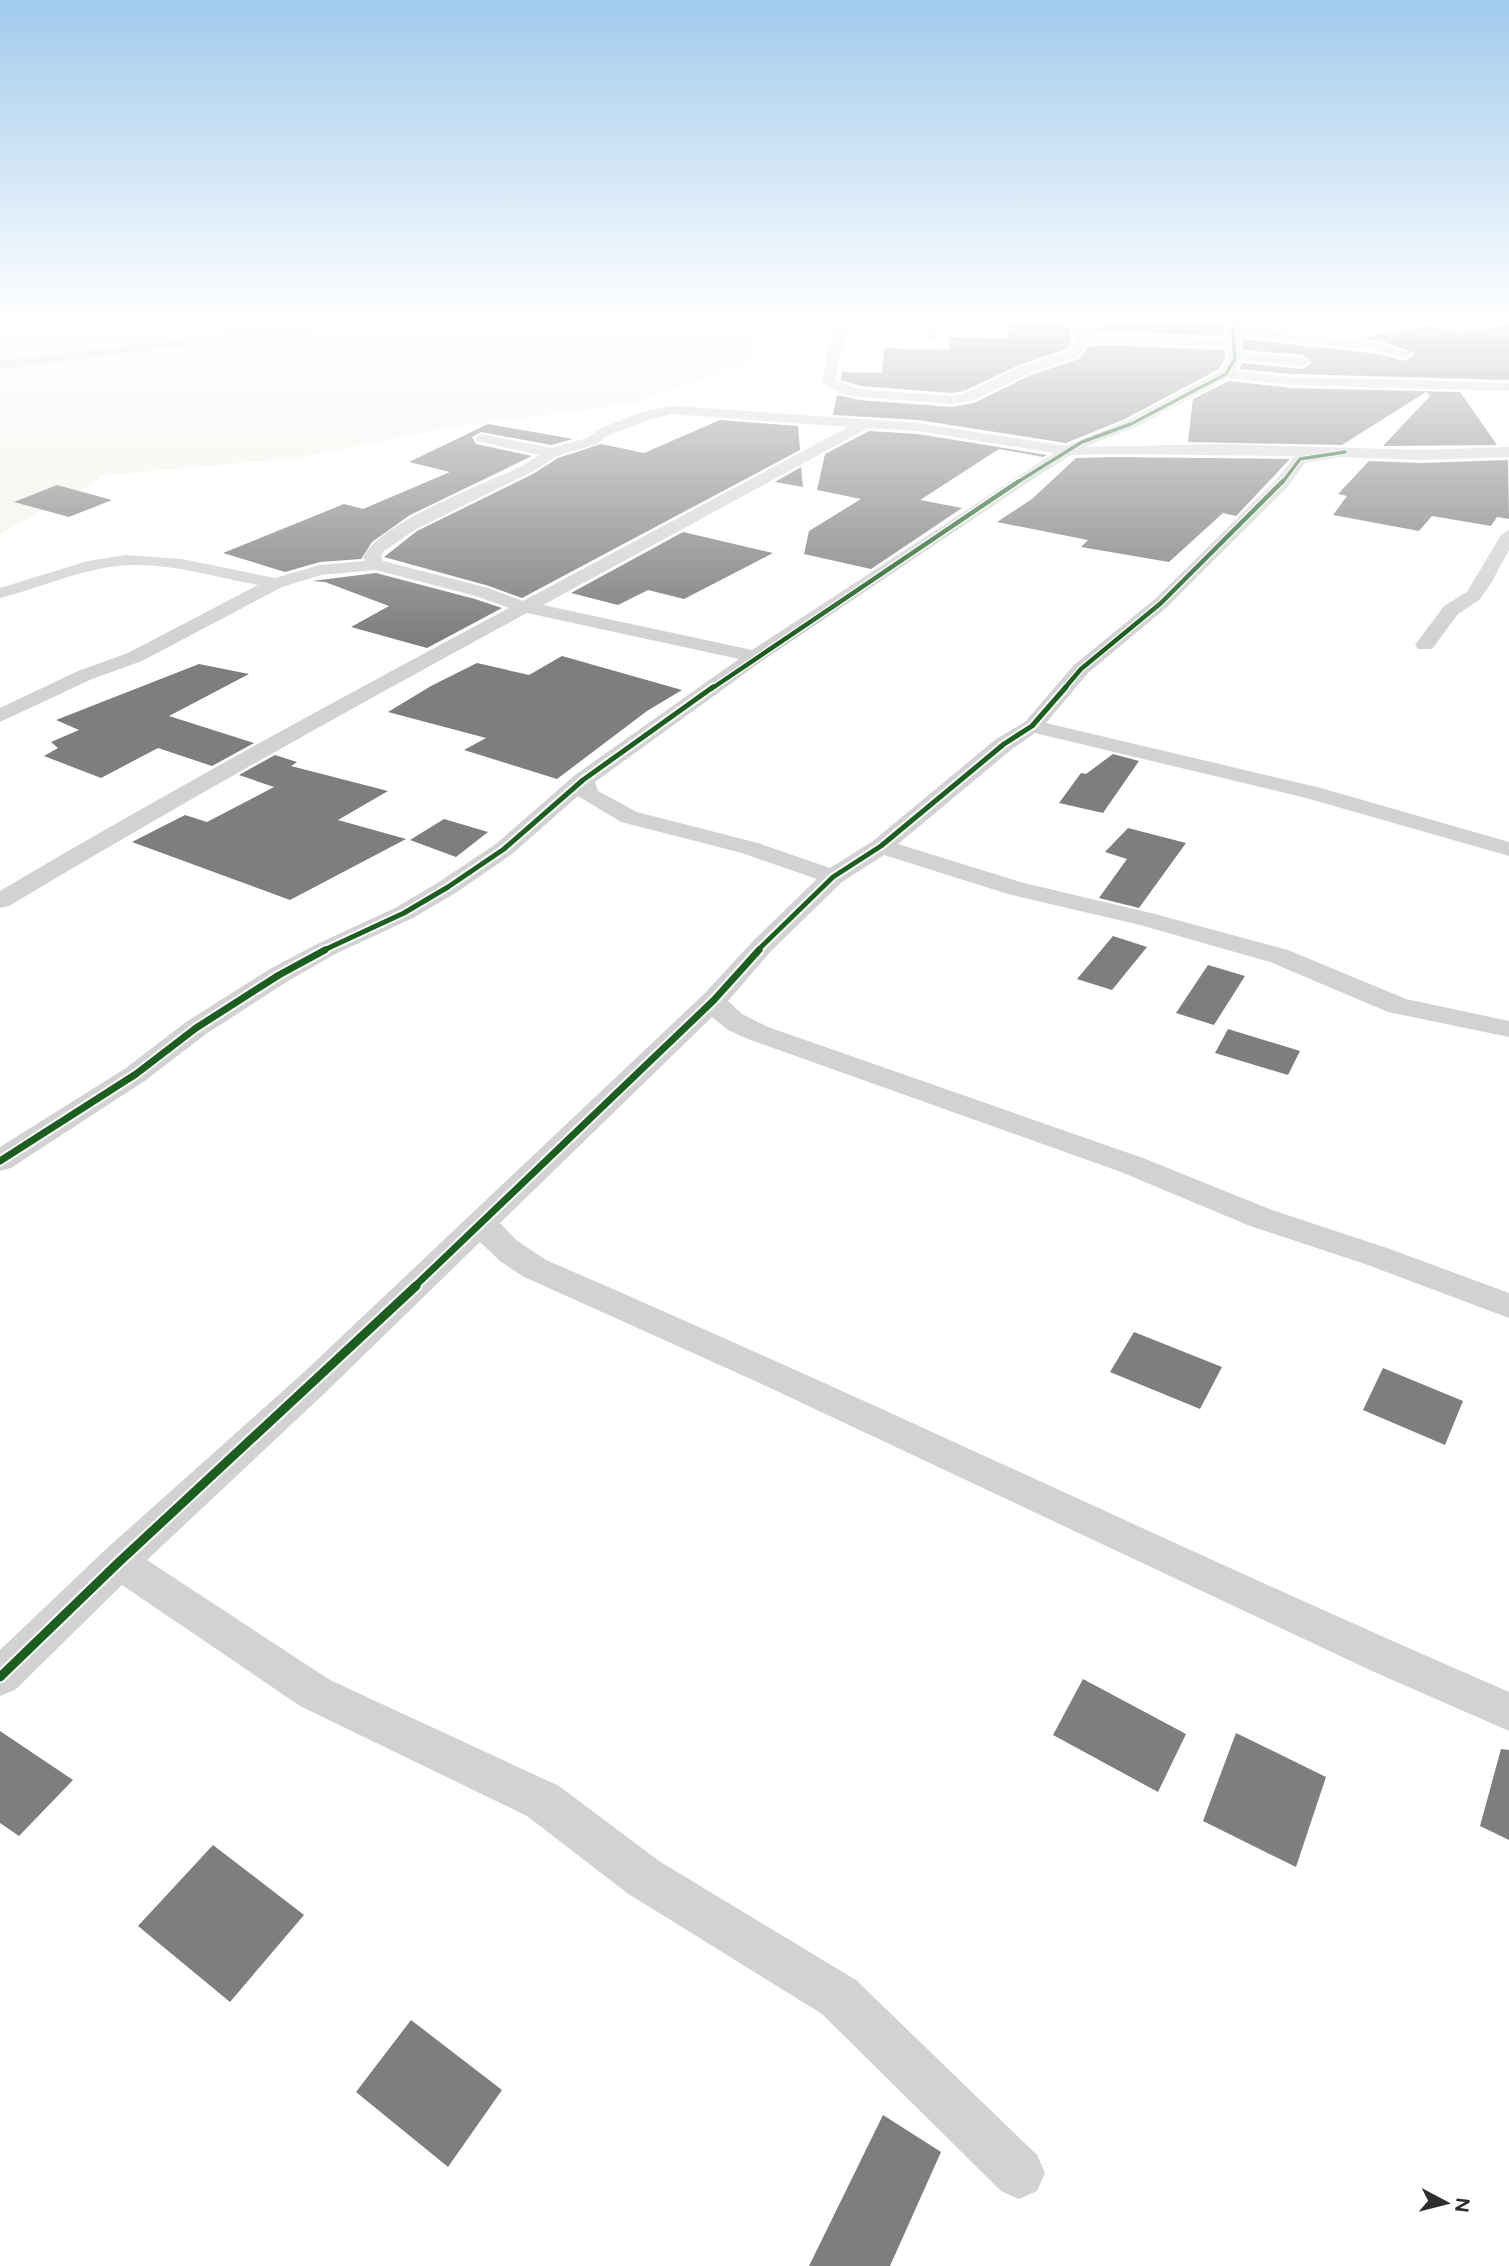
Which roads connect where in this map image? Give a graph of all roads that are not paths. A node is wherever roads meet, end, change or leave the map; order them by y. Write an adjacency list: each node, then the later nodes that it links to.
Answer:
1 (615, 428): 9 (street)
2 (857, 428): 14 (street)
3 (925, 428): 6 (street)
4 (1122, 428): 6 (street)
5 (482, 438): 9 (street)
6 (1074, 447): 7 (street); 16 (street)
7 (1345, 452): 8 (street); 18 (street)
8 (1509, 452)
9 (552, 453): 11 (street)
10 (1509, 535): 15 (street)
11 (376, 565): 12 (street); 14 (street)
12 (276, 583): 13 (street); 17 (street)
13 (0, 593)
14 (523, 607): 16 (street); 23 (street)
15 (1425, 645)
16 (755, 657): 19 (street)
17 (0, 716)
18 (1032, 726): 20 (street); 21 (street)
19 (583, 780): 22 (street); 26 (street)
20 (881, 846): 22 (street); 25 (street)
21 (1509, 849)
22 (833, 877): 24 (street)
23 (0, 901)
24 (714, 999): 27 (street); 28 (street)
25 (1509, 1028)
26 (0, 1161)
27 (482, 1221): 29 (street); 31 (street)
28 (1509, 1306)
29 (119, 1562): 30 (street); 32 (street)
30 (0, 1677)
31 (1509, 1712)
32 (1019, 2173)

